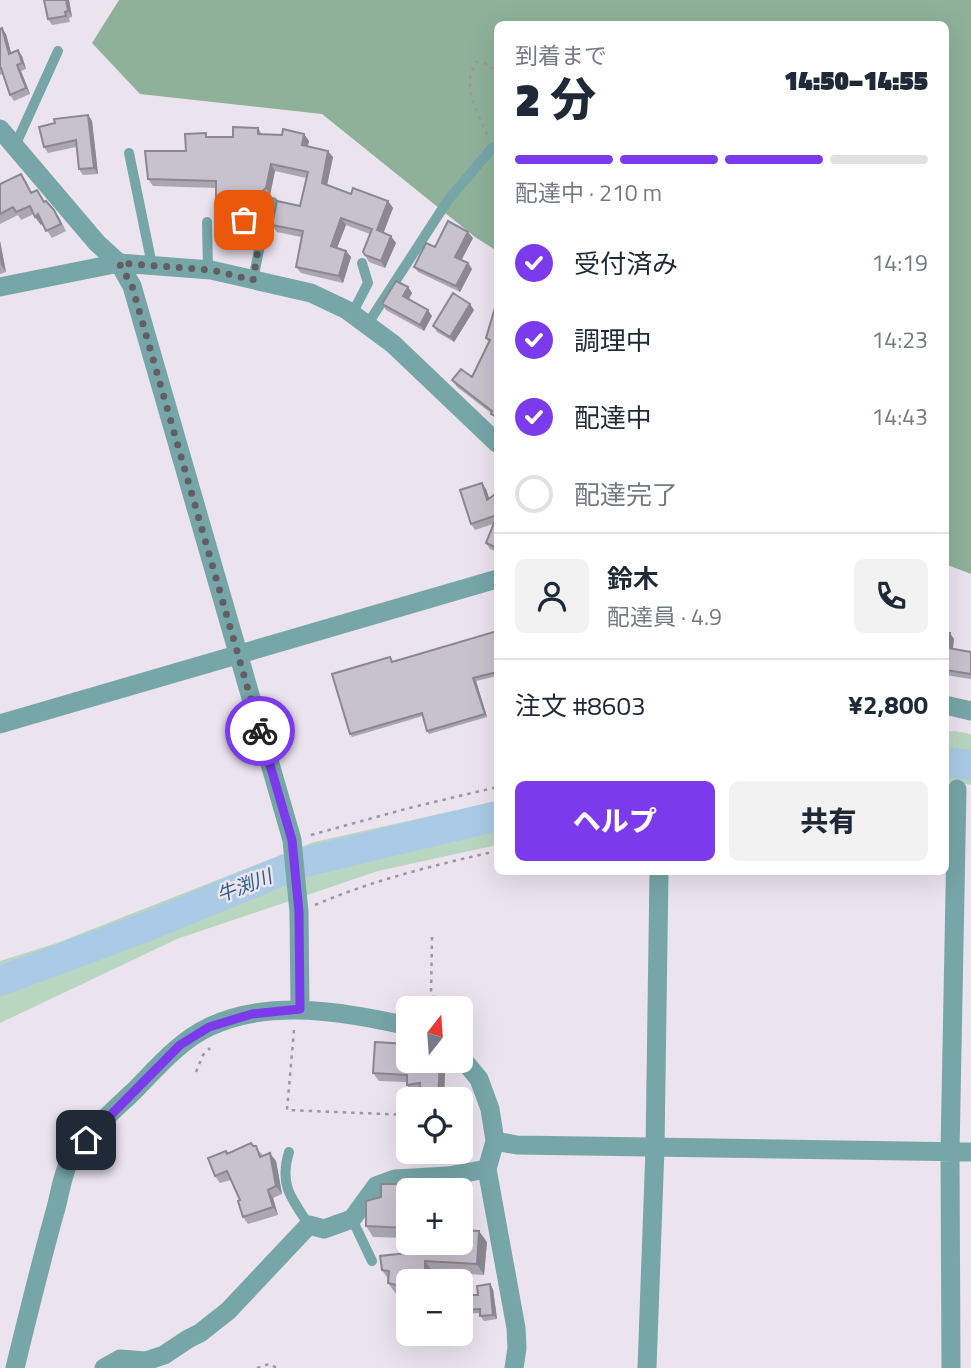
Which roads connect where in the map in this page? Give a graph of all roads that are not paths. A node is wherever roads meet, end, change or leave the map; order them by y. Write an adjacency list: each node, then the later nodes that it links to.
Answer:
1 (58, 51): 3 (lane)
2 (0, 129): 3 (street)
3 (15, 147): 10 (street)
4 (492, 148): 16 (lane)
5 (128, 153): 12 (lane)
6 (273, 202): 9 (lane)
7 (244, 220): 9 (lane)
8 (207, 222): 13 (lane)
9 (258, 250): 14 (lane)
10 (119, 263): 12 (street); 15 (street); 19 (street)
11 (362, 263): 16 (lane)
12 (152, 265): 13 (street)
13 (208, 270): 14 (street)
14 (253, 280): 16 (street)
15 (0, 287)
16 (360, 319): 17 (street)
17 (494, 440)
18 (494, 580): 19 (street)
19 (238, 655): 22 (street); 25 (street)
20 (949, 706): 21 (street)
21 (971, 711)
22 (0, 724)
23 (957, 789): 31 (street)
24 (659, 875): 29 (street)
25 (298, 1015): 26 (street); 39 (street)
26 (396, 1023)
27 (473, 1072): 28 (street)
28 (495, 1142): 29 (street); 33 (street)
29 (655, 1149): 31 (street); 42 (street)
30 (289, 1152): 37 (lane)
31 (950, 1152): 32 (street); 43 (street)
32 (971, 1152)
33 (487, 1169): 34 (street); 41 (street)
34 (463, 1178)
35 (396, 1179): 36 (street)
36 (352, 1219): 37 (street); 38 (lane)
37 (309, 1225): 40 (street)
38 (372, 1261)
39 (15, 1368)
40 (104, 1368)
41 (513, 1368)
42 (648, 1368)
43 (951, 1368)

